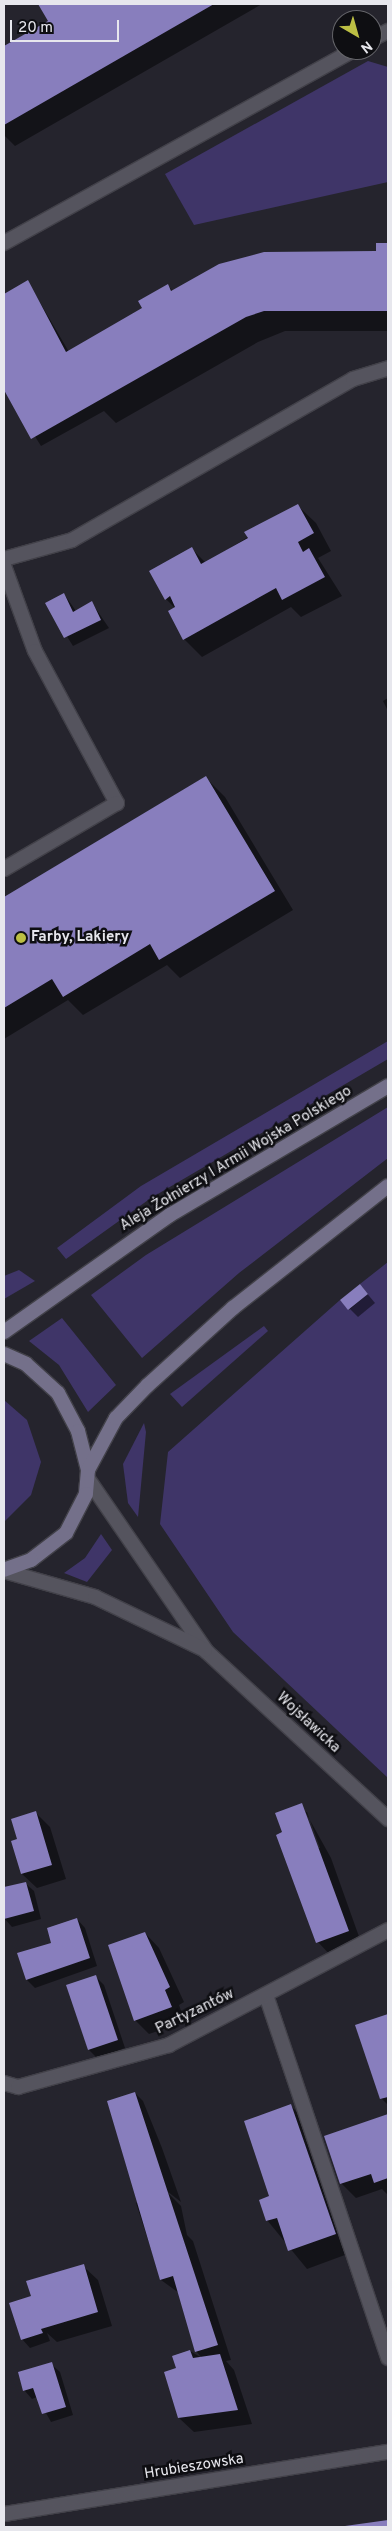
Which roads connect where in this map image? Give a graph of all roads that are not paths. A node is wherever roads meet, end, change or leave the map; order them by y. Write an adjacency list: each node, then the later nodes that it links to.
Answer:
1 (335, 60): 2 (street)
2 (4, 243)
3 (388, 368): 4 (street)
4 (4, 559)
5 (4, 566): 6 (street)
6 (4, 869)
7 (388, 1086): 9 (main road, Aleja Żołnierzy I Armii Wojska Polskiego)
8 (388, 1186): 11 (main road)
9 (4, 1332)
10 (4, 1354): 11 (main road)
11 (88, 1475): 12 (main road); 13 (street, Wojsławicka)
12 (4, 1570): 13 (street, Wojsławicka)
13 (206, 1651): 14 (street, Wojsławicka)
14 (388, 1819)
15 (388, 1930): 16 (street, Partyzantów)
16 (266, 1995): 17 (street, Partyzantów); 18 (street)
17 (4, 2083)
18 (388, 2358)
19 (388, 2452): 20 (street, Hrubieszowska)
20 (4, 2514)

